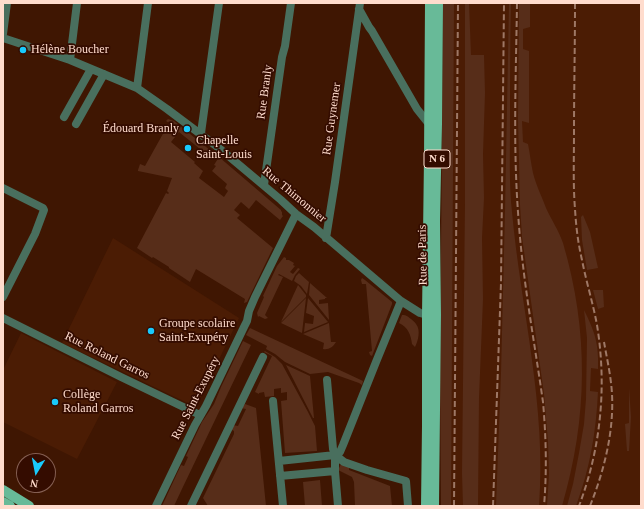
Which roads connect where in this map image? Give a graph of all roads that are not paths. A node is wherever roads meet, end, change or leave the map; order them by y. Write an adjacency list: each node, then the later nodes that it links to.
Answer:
1 (7, 3): 9 (street)
2 (78, 3): 11 (street)
3 (148, 3): 14 (street)
4 (219, 3): 18 (street)
5 (291, 3): 19 (street, Rue Branly)
6 (430, 3): 17 (main road, Rue de Paris / N 6)
7 (438, 3): 25 (main road, Rue de Paris / N 6)
8 (358, 5): 17 (street); 22 (street, Rue Guynemer)
9 (3, 34)
10 (3, 38): 11 (street, Rue Thimonnier)
11 (70, 60): 12 (street, Rue Thimonnier)
12 (91, 69): 13 (street, Rue Thimonnier); 15 (street)
13 (104, 74): 14 (street, Rue Thimonnier); 16 (street)
14 (137, 88): 18 (street, Rue Thimonnier)
15 (64, 117)
16 (76, 124)
17 (429, 124): 25 (main road, Rue de Paris / N 6)
18 (201, 133): 19 (street, Rue Thimonnier)
19 (264, 185): 21 (street, Rue Thimonnier)
20 (3, 188): 23 (street)
21 (296, 214): 22 (street, Rue Thimonnier); 30 (street, Rue Saint-Exupéry)
22 (326, 238): 24 (street, Rue Thimonnier)
23 (3, 297)
24 (402, 301): 25 (street, Rue Thimonnier); 31 (street)
25 (432, 315): 44 (main road, Rue de Paris / N 6); 45 (main road, Rue de Paris / N 6)
26 (3, 318): 30 (street, Rue Roland Garros)
27 (263, 357): 37 (street)
28 (328, 380): 31 (street)
29 (273, 401): 32 (street)
30 (200, 415): 40 (street, Rue Saint-Exupéry)
31 (335, 455): 32 (street); 33 (street); 43 (street)
32 (278, 461): 34 (street)
33 (335, 471): 34 (street); 42 (street)
34 (280, 476): 41 (street)
35 (3, 490): 39 (main road)
36 (3, 502): 38 (main road)
37 (194, 505)
38 (10, 506)
39 (28, 506)
40 (156, 506)
41 (282, 506)
42 (338, 506)
43 (408, 506)
44 (426, 506)
45 (434, 506)

